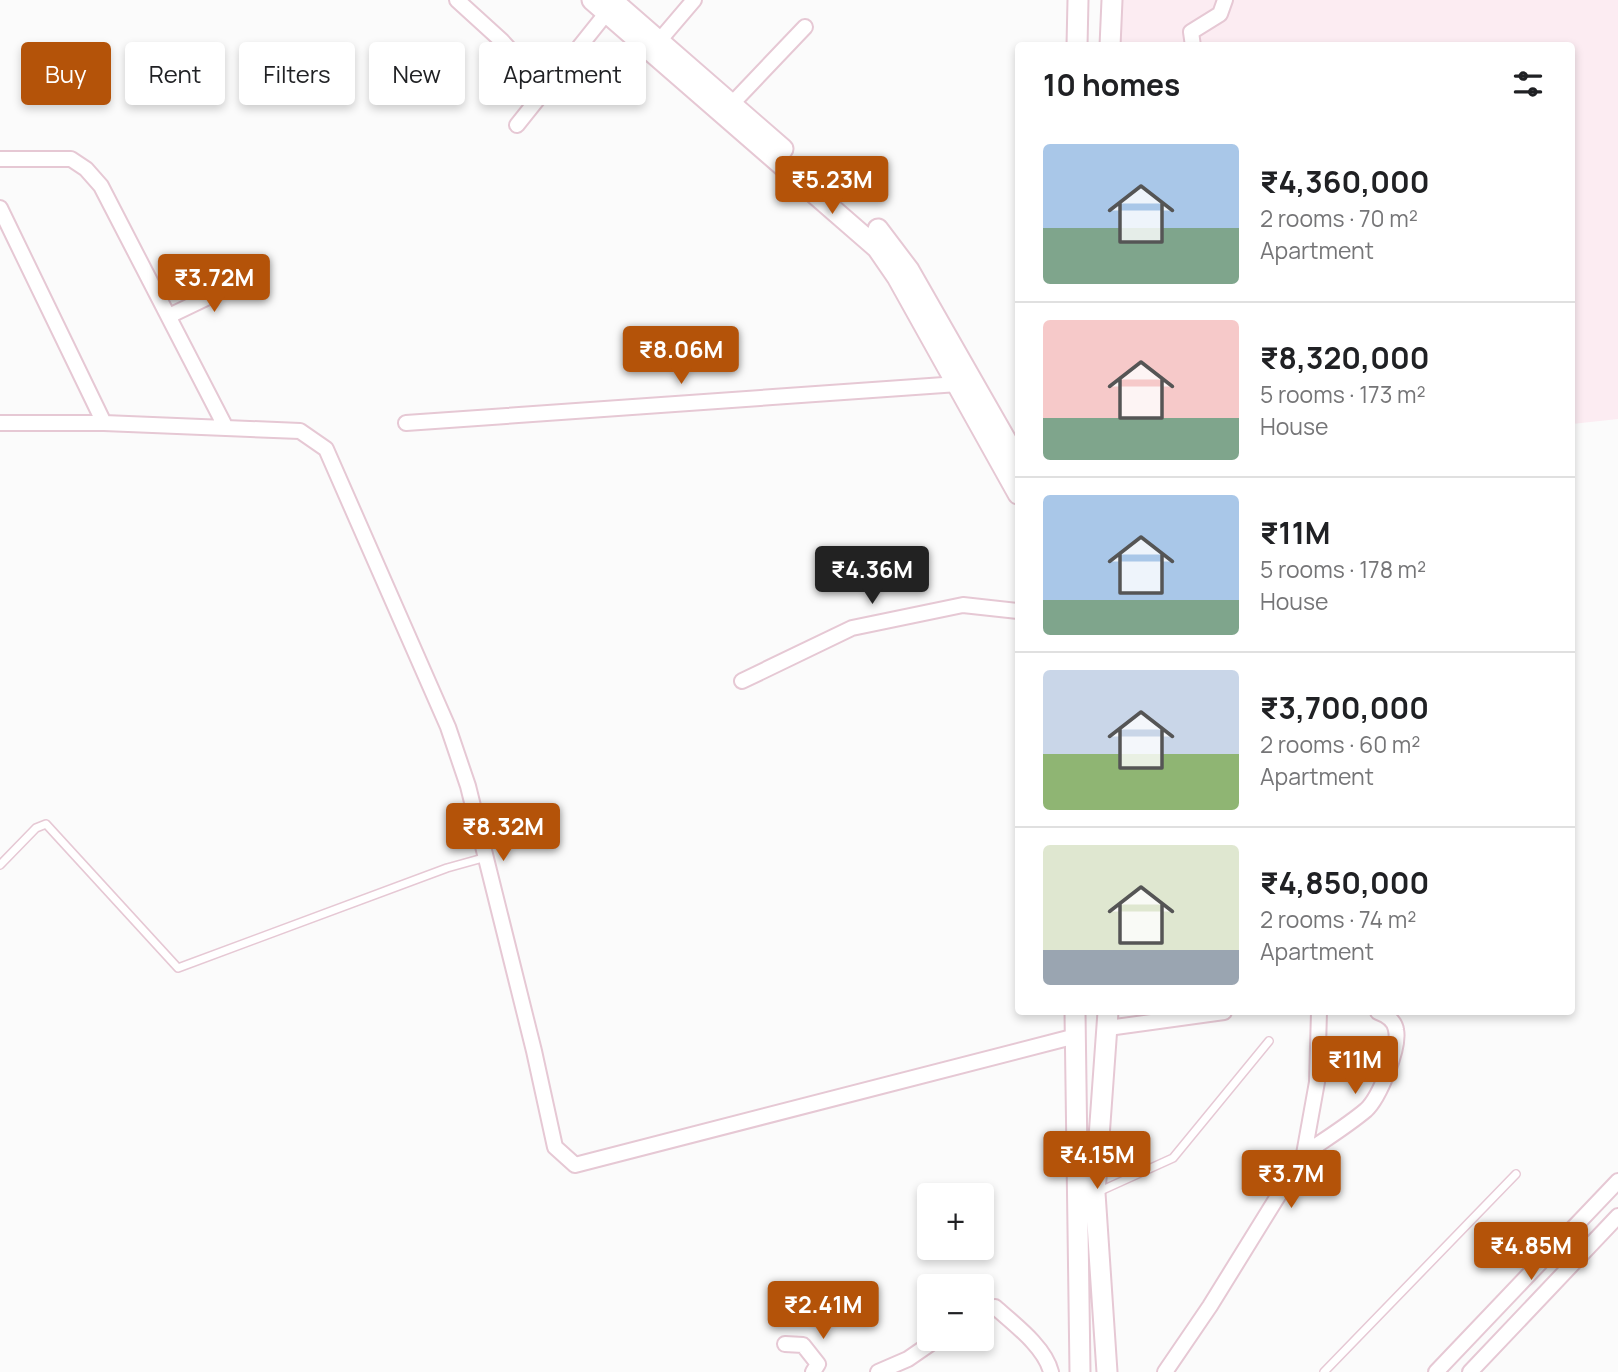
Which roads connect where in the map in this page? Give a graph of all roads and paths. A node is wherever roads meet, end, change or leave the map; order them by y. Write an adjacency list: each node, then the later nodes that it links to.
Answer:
1 (457, 0): 9 (street)
2 (694, 0): 8 (street)
3 (1078, 0): 11 (street)
4 (1112, 0): 12 (street)
5 (1225, 0): 13 (street)
6 (606, 4): 8 (street); 10 (street); 15 (street)
7 (805, 27): 15 (street)
8 (659, 41): 15 (street)
9 (503, 42)
10 (579, 42)
11 (1077, 42)
12 (1110, 42)
13 (1192, 42)
14 (533, 105): 16 (street)
15 (726, 110): 21 (street); 26 (street)
16 (517, 125)
17 (0, 159): 20 (street)
18 (0, 208): 23 (street)
19 (244, 280): 20 (street)
20 (169, 316): 25 (street)
21 (958, 384): 24 (street); 27 (street)
22 (0, 423): 23 (street)
23 (104, 423): 25 (street)
24 (406, 423)
25 (226, 428): 30 (street)
26 (1015, 455)
27 (1015, 488)
28 (1015, 611): 29 (street)
29 (742, 681)
30 (483, 858): 31 (lane); 37 (street)
31 (0, 865)
32 (1075, 1015): 37 (street)
33 (1180, 1015): 36 (street)
34 (1319, 1015): 39 (street)
35 (1383, 1015): 39 (street)
36 (1108, 1020): 42 (street)
37 (1076, 1036): 51 (street)
38 (1269, 1041): 42 (lane)
39 (1304, 1154): 53 (street)
40 (1516, 1174): 54 (lane)
41 (1618, 1181): 43 (street)
42 (1095, 1193): 52 (street)
43 (1592, 1209): 44 (street); 55 (street)
44 (1615, 1225): 56 (street)
45 (994, 1307): 50 (street)
46 (785, 1344): 48 (street)
47 (920, 1351): 49 (street)
48 (813, 1372)
49 (878, 1372)
50 (1051, 1372)
51 (1080, 1372)
52 (1107, 1372)
53 (1165, 1372)
54 (1324, 1372)
55 (1436, 1372)
56 (1470, 1372)

